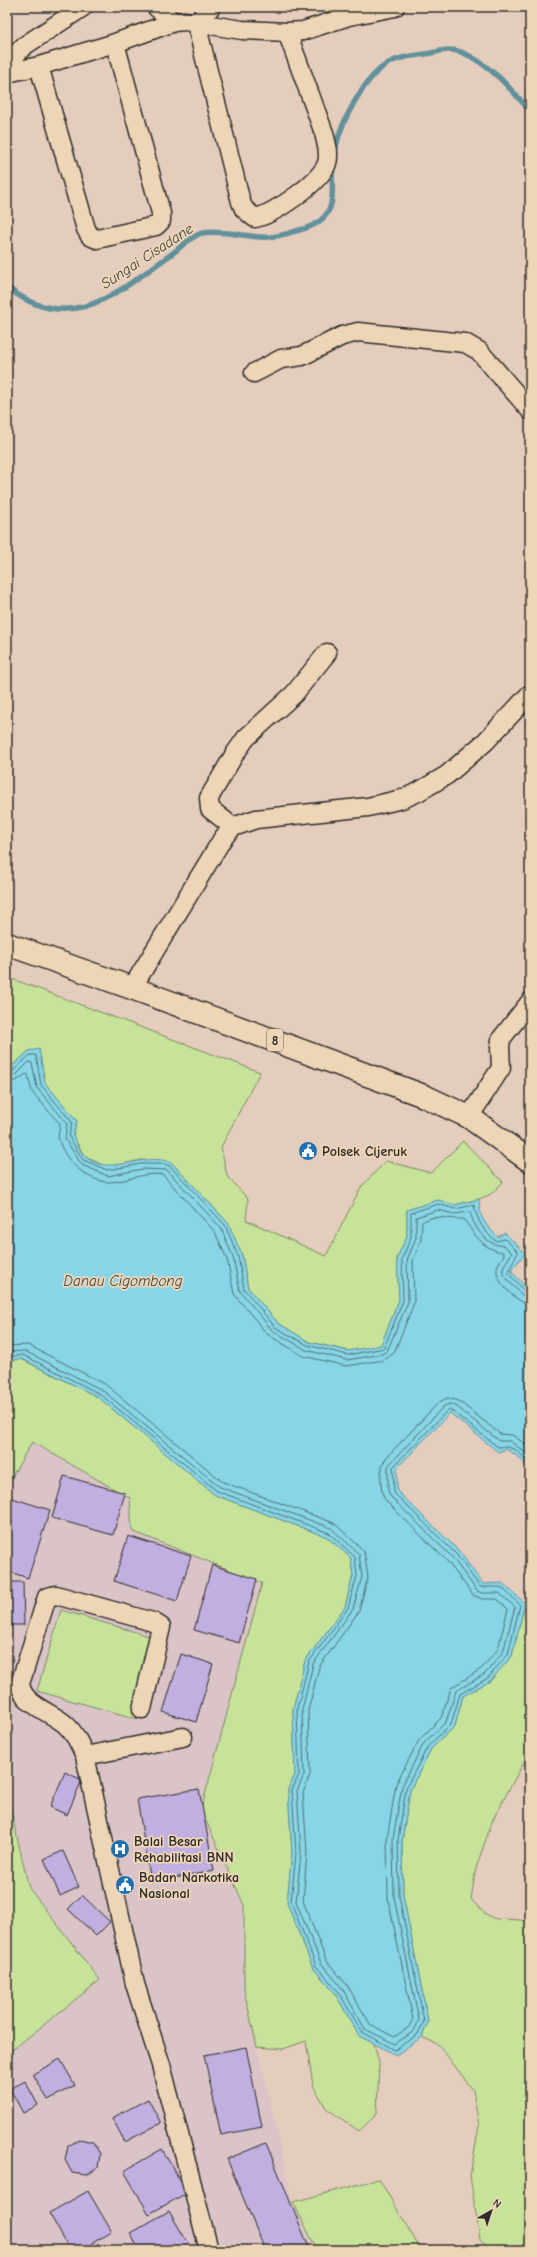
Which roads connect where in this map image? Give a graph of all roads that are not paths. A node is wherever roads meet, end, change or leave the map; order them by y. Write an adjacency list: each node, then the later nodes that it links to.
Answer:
1 (83, 7): 9 (street)
2 (156, 7): 5 (street)
3 (212, 7): 6 (street)
4 (394, 7): 7 (street)
5 (174, 22): 6 (street); 8 (street)
6 (196, 23): 7 (street); 7 (street)
7 (287, 32)
8 (115, 43): 10 (street); 10 (street)
9 (7, 64)
10 (39, 66): 11 (street)
11 (7, 73)
12 (254, 373): 13 (street)
13 (530, 410)
14 (327, 653): 16 (street)
15 (530, 694): 16 (street)
16 (233, 827): 18 (street)
17 (7, 944): 18 (highway, 8)
18 (132, 988): 20 (highway, 8)
19 (530, 1002): 20 (street)
20 (469, 1117): 21 (highway, 8)
21 (530, 1161)
22 (142, 1709): 24 (street)
23 (183, 1737): 24 (street)
24 (85, 1756): 25 (street)
25 (209, 2250)

